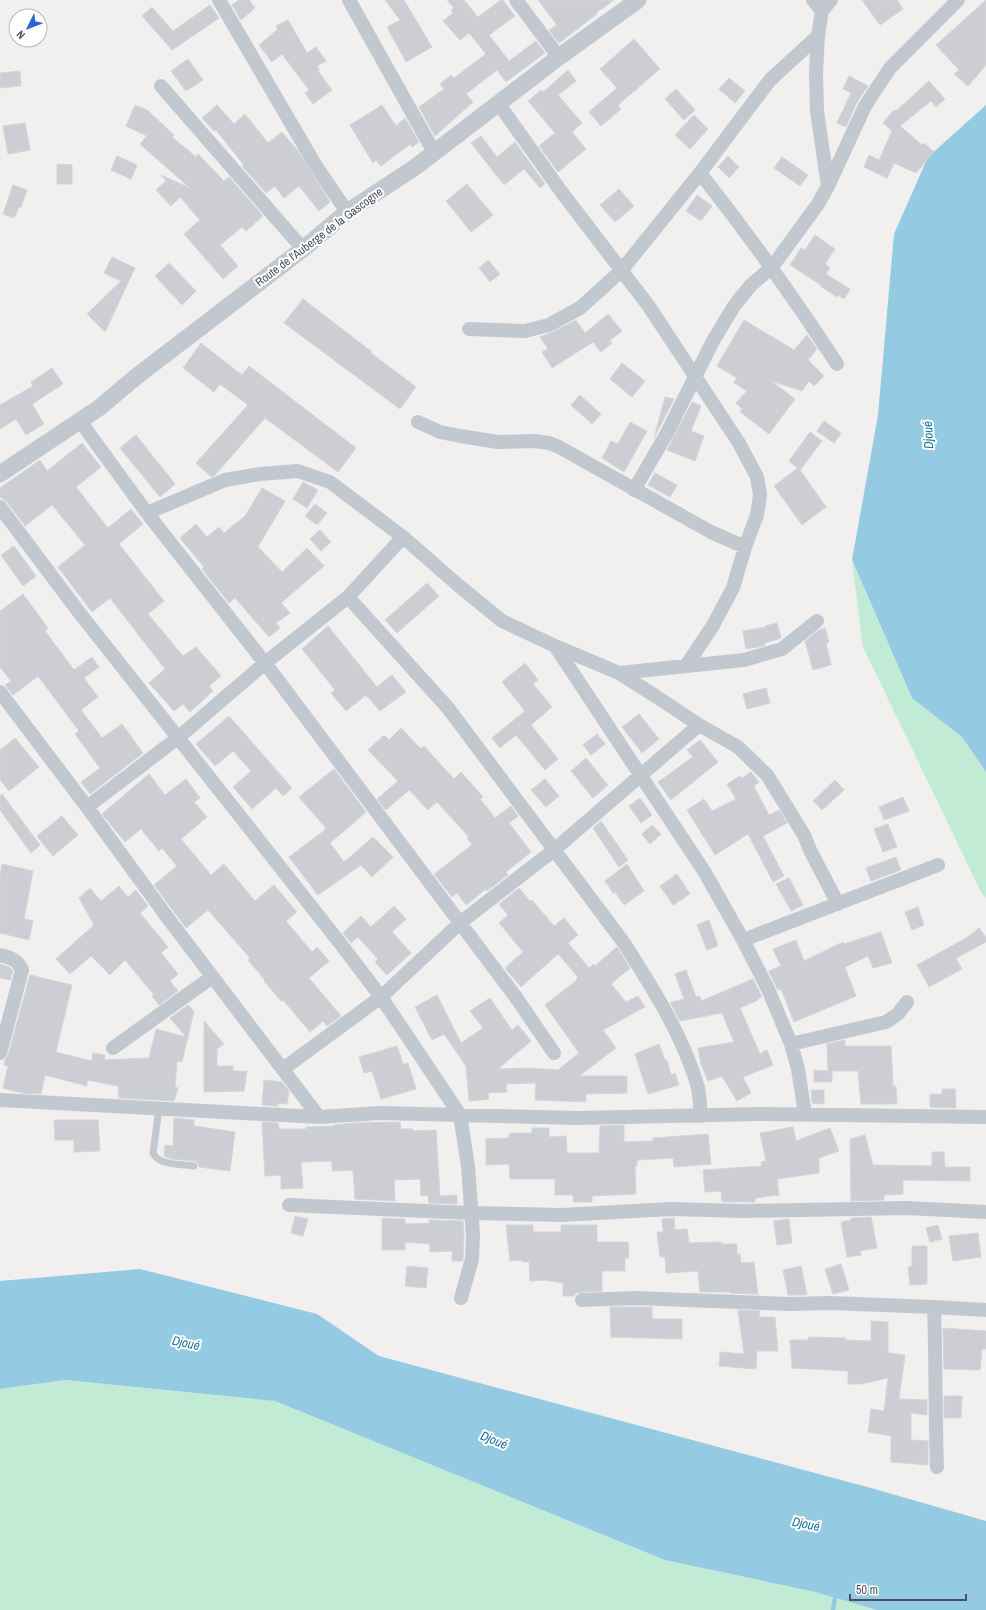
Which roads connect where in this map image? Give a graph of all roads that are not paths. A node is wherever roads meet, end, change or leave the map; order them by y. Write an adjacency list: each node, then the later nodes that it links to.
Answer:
1 (219, 0): 16 (street)
2 (349, 0): 13 (street)
3 (516, 0): 10 (street)
4 (638, 0): 10 (street, Route de l'Auberge de la Gascogne)
5 (812, 0): 8 (street)
6 (831, 0): 8 (street)
7 (958, 0): 15 (street)
8 (822, 11): 9 (street)
9 (818, 36): 14 (street); 15 (street)
10 (559, 57): 12 (street, Route de l'Auberge de la Gascogne)
11 (161, 86): 17 (street)
12 (498, 103): 13 (street, Route de l'Auberge de la Gascogne); 19 (street)
13 (434, 152): 16 (street, Route de l'Auberge de la Gascogne)
14 (700, 173): 18 (street); 19 (street)
15 (828, 186): 18 (street)
16 (348, 212): 17 (street, Route de l'Auberge de la Gascogne)
17 (303, 249): 23 (street, Route de l'Auberge de la Gascogne)
18 (772, 267): 21 (street); 22 (street)
19 (621, 271): 20 (street); 22 (street)
20 (469, 329)
21 (838, 364)
22 (695, 376): 26 (street); 30 (street)
23 (80, 421): 25 (street, Route de l'Auberge de la Gascogne); 28 (street)
24 (418, 422): 26 (street)
25 (2, 470)
26 (634, 490): 30 (street)
27 (0, 507): 39 (street)
28 (147, 513): 29 (street); 34 (street)
29 (403, 536): 31 (street); 33 (street)
30 (745, 547): 35 (street)
31 (348, 597): 34 (street); 42 (street)
32 (817, 621): 35 (street)
33 (555, 646): 36 (street); 40 (street)
34 (266, 663): 39 (street); 45 (street)
35 (686, 666): 36 (street)
36 (619, 673): 38 (street)
37 (0, 692): 41 (street)
38 (699, 725): 40 (street); 44 (street)
39 (179, 737): 41 (street); 49 (street)
40 (641, 776): 42 (street); 46 (street)
41 (87, 807): 48 (street)
42 (554, 850): 45 (street); 60 (street)
43 (938, 865): 44 (street)
44 (838, 904): 46 (street)
45 (460, 923): 49 (street); 54 (street)
46 (743, 940): 51 (street)
47 (0, 955): 53 (street)
48 (212, 977): 52 (street); 55 (street)
49 (381, 997): 55 (street); 59 (street)
50 (907, 1002): 51 (street)
51 (791, 1044): 58 (street)
52 (113, 1048)
53 (0, 1053)
54 (554, 1053)
55 (283, 1069): 61 (street)
56 (0, 1100): 57 (street)
57 (158, 1109): 61 (street); 63 (lane)
58 (804, 1114): 60 (street); 62 (street)
59 (460, 1115): 60 (street); 61 (street); 66 (street)
60 (701, 1116)
61 (318, 1117)
62 (986, 1117)
63 (194, 1166)
64 (288, 1205): 66 (street)
65 (986, 1212): 66 (street)
66 (471, 1213): 67 (street)
67 (461, 1298)
68 (582, 1300): 69 (street)
69 (934, 1307): 70 (street); 71 (street)
70 (986, 1310)
71 (937, 1467)

